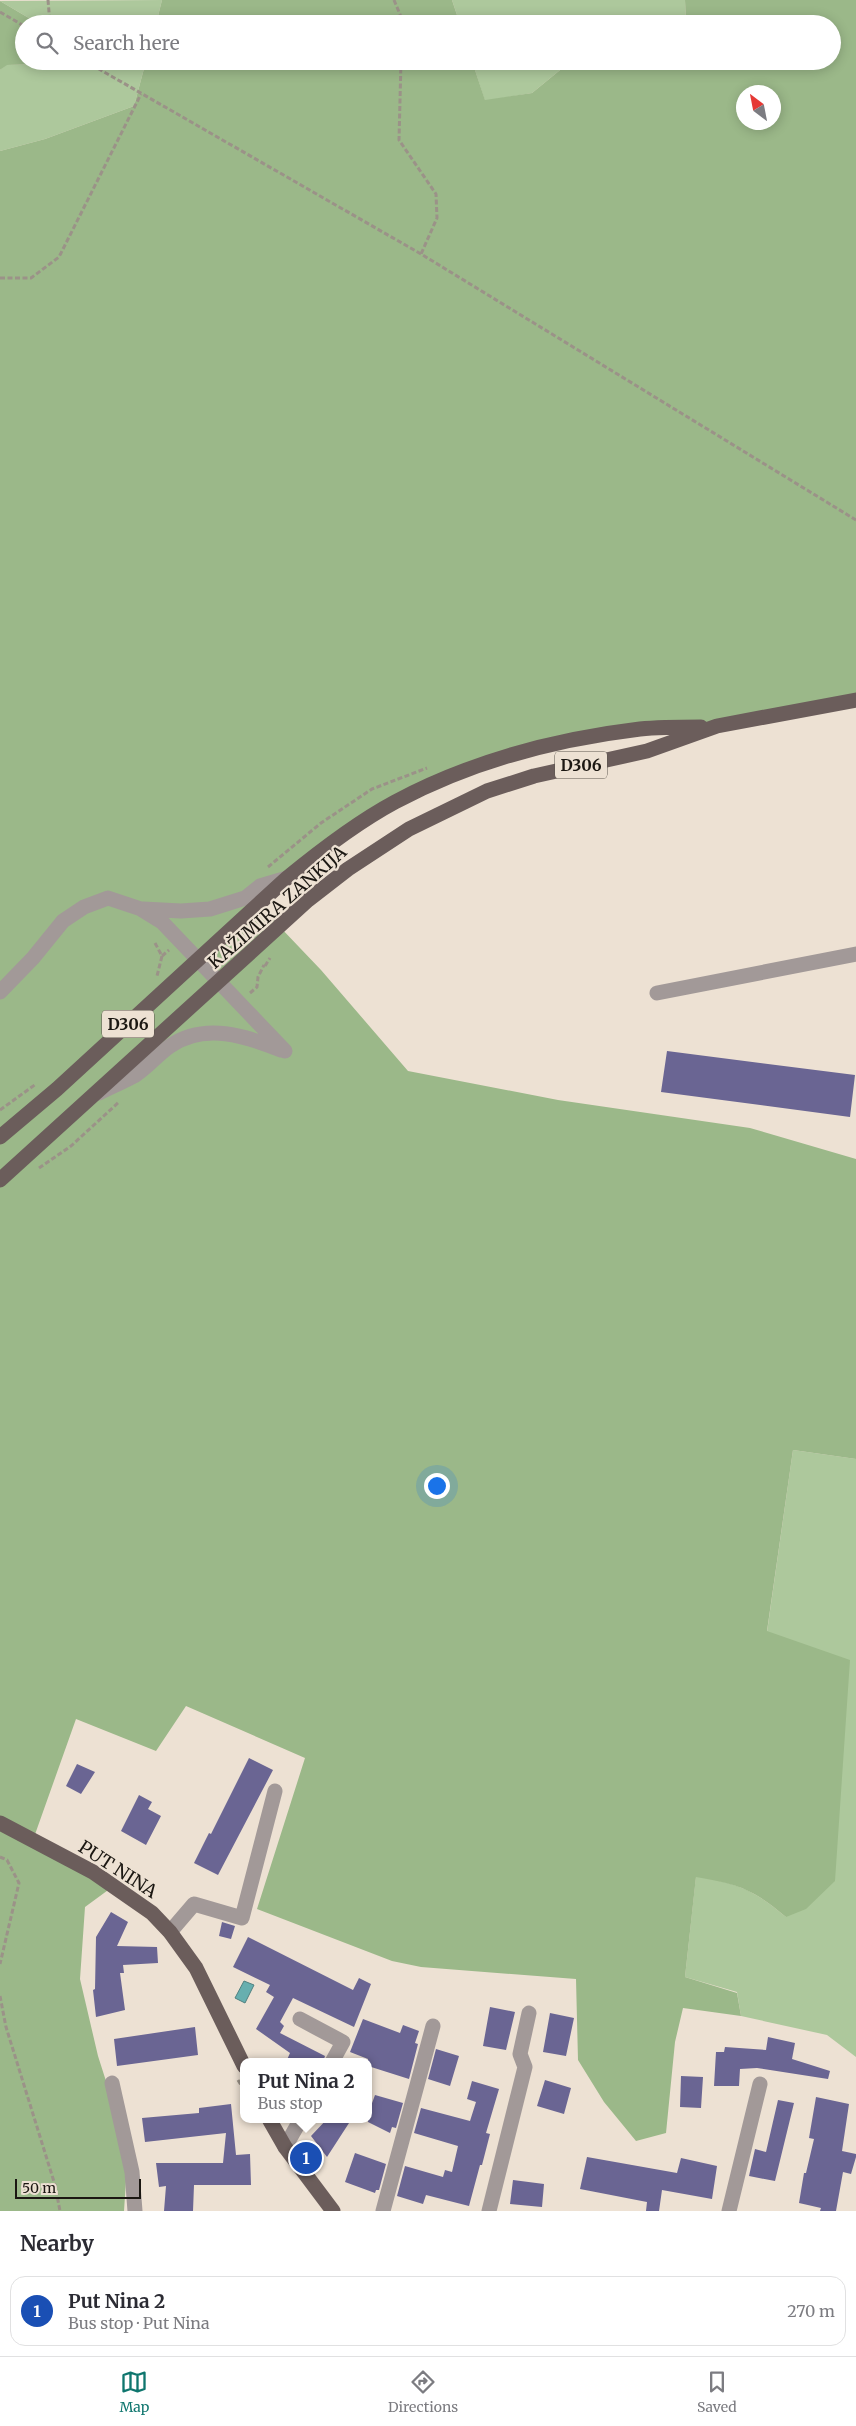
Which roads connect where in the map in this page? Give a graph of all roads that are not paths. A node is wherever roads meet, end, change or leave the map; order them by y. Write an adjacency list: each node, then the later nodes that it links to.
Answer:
1 (856, 700): 2 (main road, KAŽIMIRA ZANKIJA / D306)
2 (717, 726): 3 (main road, KAŽIMIRA ZANKIJA / D306); 7 (main road, KAŽIMIRA ZANKIJA / D306)
3 (287, 878): 4 (street); 6 (main road, KAŽIMIRA ZANKIJA / D306)
4 (141, 908): 6 (street); 8 (street)
5 (856, 954): 9 (street)
6 (199, 959): 7 (street); 11 (main road, KAŽIMIRA ZANKIJA / D306)
7 (220, 981): 10 (main road, KAŽIMIRA ZANKIJA / D306); 10 (street)
8 (0, 992)
9 (657, 993)
10 (95, 1094): 12 (main road, KAŽIMIRA ZANKIJA / D306)
11 (0, 1137)
12 (0, 1180)
13 (275, 1791): 16 (street)
14 (0, 1818): 15 (main road, PUT NINA)
15 (6, 1826): 16 (main road, PUT NINA)
16 (170, 1932): 21 (main road, PUT NINA)
17 (529, 2013): 30 (street)
18 (300, 2019): 20 (street)
19 (433, 2026): 29 (street)
20 (334, 2058)
21 (239, 2069)
22 (112, 2084): 27 (street)
23 (760, 2084): 31 (street)
24 (271, 2123): 26 (main road)
25 (299, 2123): 26 (street)
26 (285, 2147): 28 (main road)
27 (135, 2211)
28 (333, 2211)
29 (383, 2211)
30 (489, 2211)
31 (729, 2211)

